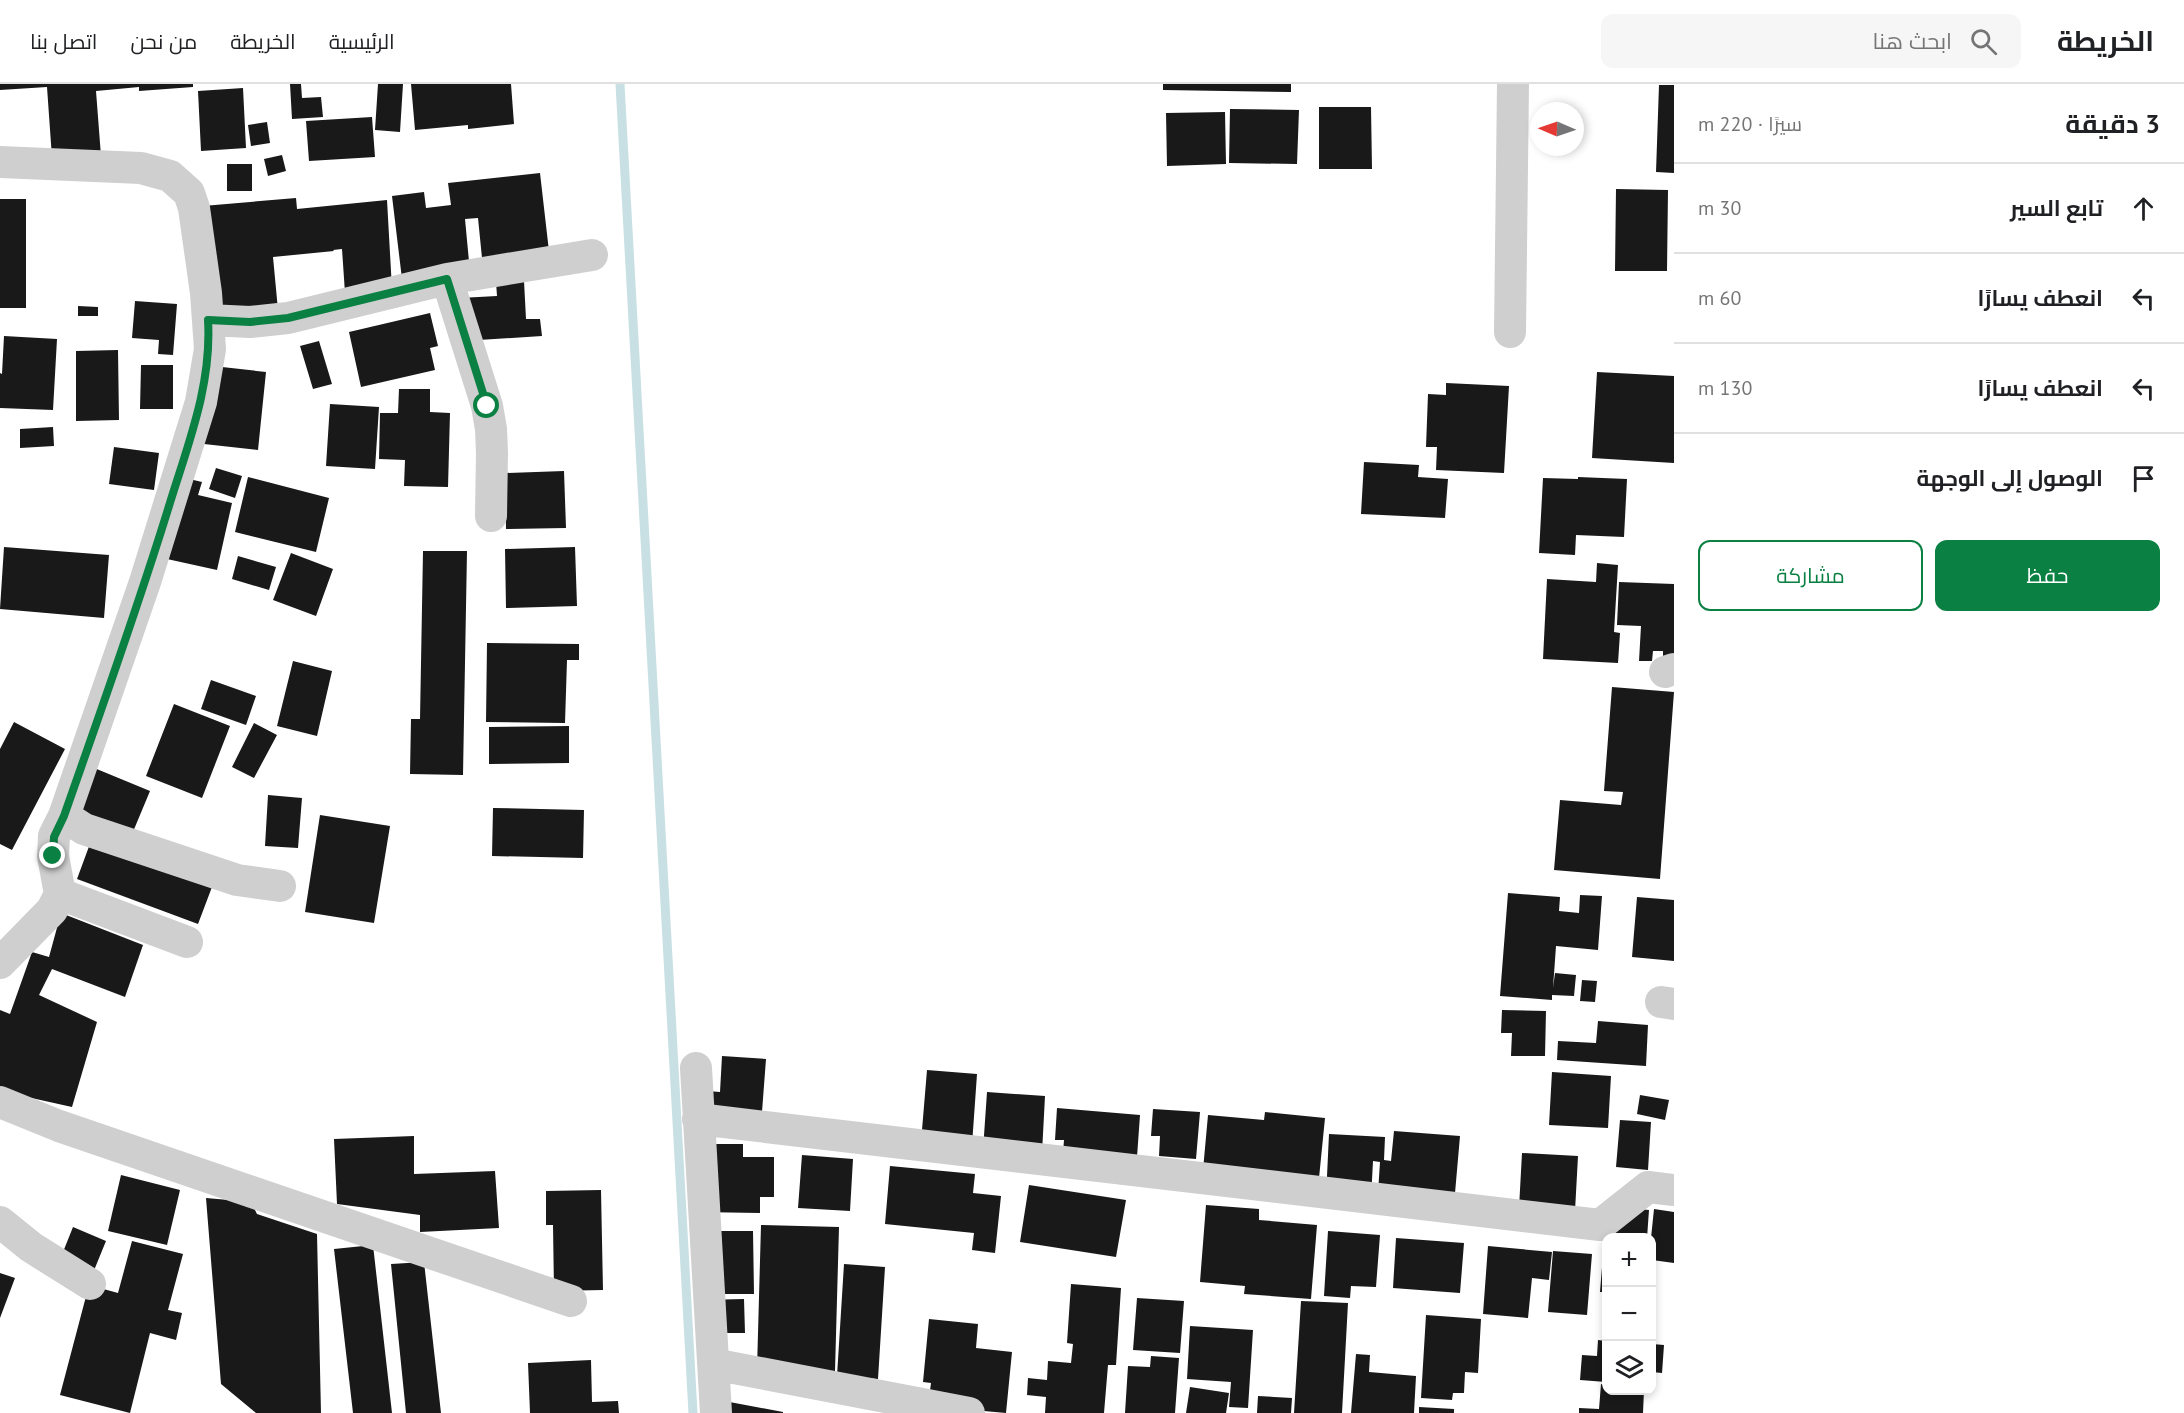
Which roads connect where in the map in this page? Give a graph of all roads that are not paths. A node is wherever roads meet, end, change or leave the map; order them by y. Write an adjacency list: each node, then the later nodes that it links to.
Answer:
1 (1514, 84): 6 (street)
2 (0, 162): 5 (street)
3 (592, 255): 4 (street)
4 (447, 279): 5 (street); 7 (street)
5 (208, 320): 8 (street)
6 (1510, 332)
7 (491, 516)
8 (64, 816): 9 (street); 10 (street)
9 (280, 886)
10 (60, 894): 11 (street); 12 (street)
11 (187, 942)
12 (0, 963)
13 (696, 1068): 15 (street)
14 (0, 1102): 19 (street)
15 (698, 1119): 16 (street); 20 (street)
16 (1674, 1191)
17 (0, 1222): 18 (street)
18 (90, 1284)
19 (571, 1301)
20 (713, 1364): 21 (street); 22 (street)
21 (883, 1405): 23 (street)
22 (716, 1413)
23 (969, 1413)

